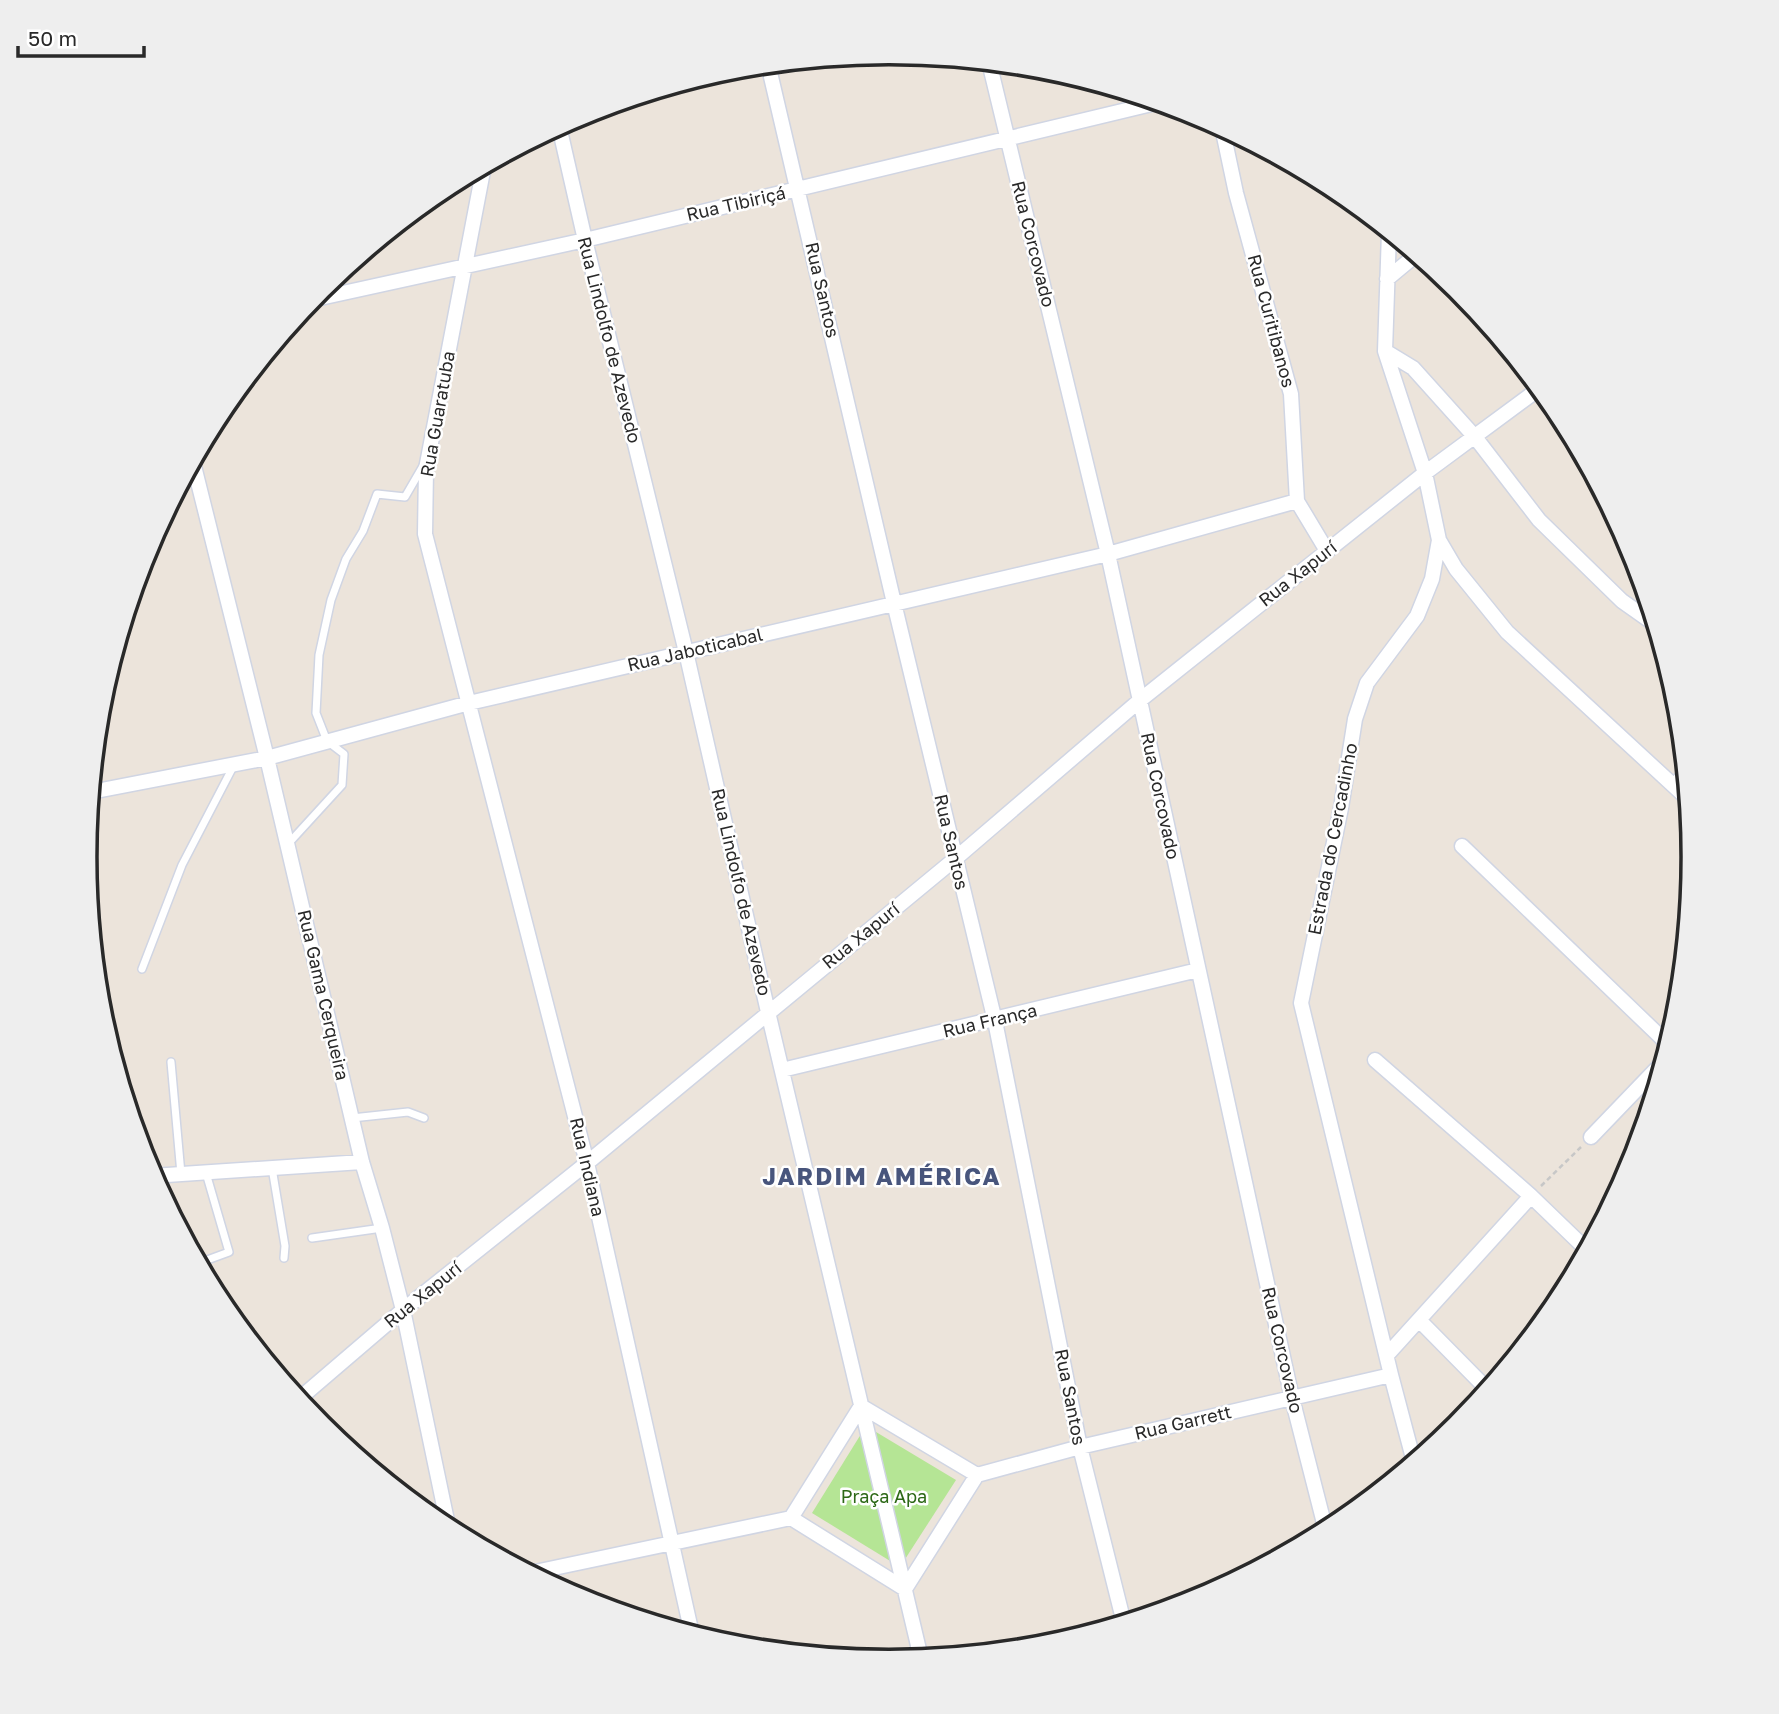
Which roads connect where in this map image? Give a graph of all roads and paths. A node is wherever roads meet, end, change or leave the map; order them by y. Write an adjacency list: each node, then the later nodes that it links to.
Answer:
1 (991, 72): 5 (street, Rua Corcovado)
2 (770, 74): 8 (street, Rua Santos)
3 (1144, 107): 5 (street, Rua Tibiriçá)
4 (561, 136): 9 (street, Rua Lindolfo de Azevedo)
5 (1008, 139): 8 (street, Rua Tibiriçá); 24 (street, Rua Corcovado)
6 (1225, 139): 21 (street, Rua Curitibanos)
7 (482, 178): 12 (street, Rua Guaratuba)
8 (798, 190): 9 (street, Rua Tibiriçá); 25 (street, Rua Santos)
9 (584, 240): 12 (street, Rua Tibiriçá); 27 (street, Rua Lindolfo de Azevedo)
10 (1389, 242): 13 (street, Estrada do Cercadinho)
11 (1410, 260): 13 (street)
12 (467, 266): 14 (street, Rua Tibiriçá); 18 (street, Rua Guaratuba)
13 (1387, 279): 15 (street, Estrada do Cercadinho)
14 (330, 296)
15 (1385, 351): 17 (street); 19 (street, Estrada do Cercadinho)
16 (1531, 394): 17 (street, Rua Xapurí)
17 (1475, 437): 19 (street, Rua Xapurí); 26 (street)
18 (428, 456): 29 (street, Rua Guaratuba); 30 (lane)
19 (1425, 473): 22 (street, Estrada do Cercadinho); 23 (street, Rua Xapurí)
20 (196, 474): 31 (street, Rua Gama Cerqueira)
21 (1297, 501): 23 (street, Rua Curitibanos); 24 (street, Rua Jaboticabal)
22 (1439, 540): 34 (street); 66 (street, Estrada do Cercadinho)
23 (1327, 551): 28 (street, Rua Xapurí)
24 (1108, 554): 25 (street, Rua Jaboticabal); 28 (street, Rua Corcovado)
25 (894, 603): 27 (street, Rua Jaboticabal); 39 (street, Rua Santos)
26 (1644, 617)
27 (686, 652): 29 (street, Rua Jaboticabal); 42 (street, Rua Lindolfo de Azevedo)
28 (1139, 701): 39 (street, Rua Xapurí); 41 (street, Rua Corcovado)
29 (469, 703): 30 (street, Rua Jaboticabal); 53 (street, Rua Indiana)
30 (327, 741): 31 (street, Rua Jaboticabal); 37 (lane)
31 (267, 758): 32 (street, Rua Jaboticabal); 37 (street, Rua Gama Cerqueira)
32 (234, 764): 35 (street, Rua Jaboticabal); 40 (lane)
33 (1678, 782): 34 (street)
34 (1674, 786): 36 (street)
35 (100, 790)
36 (1679, 790)
37 (288, 844): 49 (street, Rua Gama Cerqueira)
38 (1462, 846): 44 (street)
39 (955, 859): 42 (street, Rua Xapurí); 43 (street, Rua Santos)
40 (142, 969)
41 (1198, 970): 43 (street, Rua França); 70 (street, Rua Corcovado)
42 (768, 1013): 47 (street, Rua Lindolfo de Azevedo); 53 (street, Rua Xapurí)
43 (995, 1021): 47 (street, Rua França); 72 (street, Rua Santos)
44 (1661, 1037)
45 (1376, 1059): 58 (street)
46 (171, 1062): 56 (lane)
47 (782, 1070): 71 (street, Rua Lindolfo de Azevedo)
48 (1651, 1074): 51 (street)
49 (352, 1118): 50 (lane); 52 (street, Rua Gama Cerqueira)
50 (424, 1118)
51 (1591, 1137): 58 (path)
52 (362, 1162): 54 (street); 59 (street, Rua Gama Cerqueira)
53 (587, 1163): 64 (street, Rua Xapurí); 78 (street, Rua Indiana)
54 (272, 1168): 55 (street); 62 (lane)
55 (206, 1173): 56 (street); 63 (lane)
56 (181, 1174): 57 (street)
57 (165, 1175)
58 (1531, 1196): 61 (street); 65 (street)
59 (382, 1228): 60 (lane); 64 (street, Rua Gama Cerqueira)
60 (312, 1238)
61 (1581, 1244)
62 (284, 1258)
63 (207, 1260)
64 (403, 1310): 69 (street, Rua Xapurí); 75 (street, Rua Gama Cerqueira)
65 (1419, 1320): 66 (street); 68 (street)
66 (1387, 1355): 67 (street, Estrada do Cercadinho)
67 (1391, 1375): 70 (street, Rua Garrett); 73 (street, Estrada do Cercadinho)
68 (1481, 1383)
69 (307, 1393)
70 (1293, 1398): 72 (street, Rua Garrett); 77 (street, Rua Corcovado)
71 (861, 1406): 74 (street); 76 (street); 80 (street, Rua Lindolfo de Azevedo)
72 (1080, 1447): 74 (street, Rua Garrett); 81 (street, Rua Santos)
73 (1412, 1453)
74 (977, 1475): 80 (street)
75 (446, 1514)
76 (791, 1518): 78 (street); 80 (street)
77 (1323, 1520)
78 (671, 1543): 79 (street); 82 (street, Rua Indiana)
79 (544, 1570)
80 (905, 1589): 83 (street, Rua Lindolfo de Azevedo)
81 (1122, 1614)
82 (690, 1623)
83 (919, 1648)

